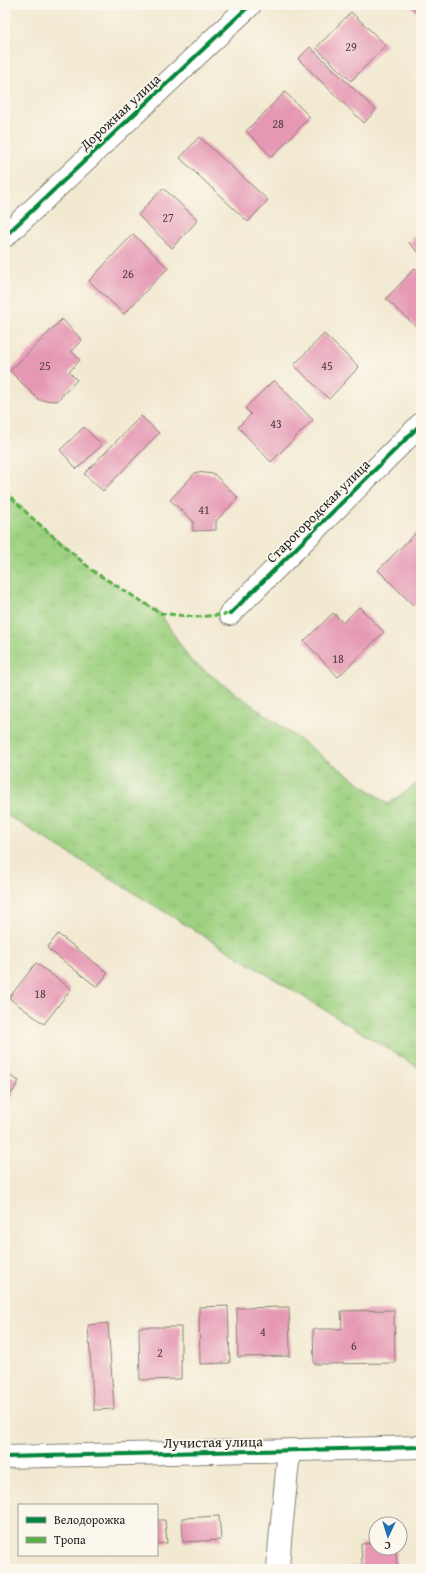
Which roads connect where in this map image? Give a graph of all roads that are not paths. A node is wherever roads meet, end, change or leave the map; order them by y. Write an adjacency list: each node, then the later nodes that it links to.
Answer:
1 (250, 5): 2 (street, Дорожная улица)
2 (5, 236)
3 (421, 424): 4 (street, Старогородская улица)
4 (230, 614)
5 (421, 1447): 6 (street, Лучистая улица)
6 (289, 1451): 7 (street, Лучистая улица); 8 (street)
7 (5, 1457)
8 (278, 1569)

